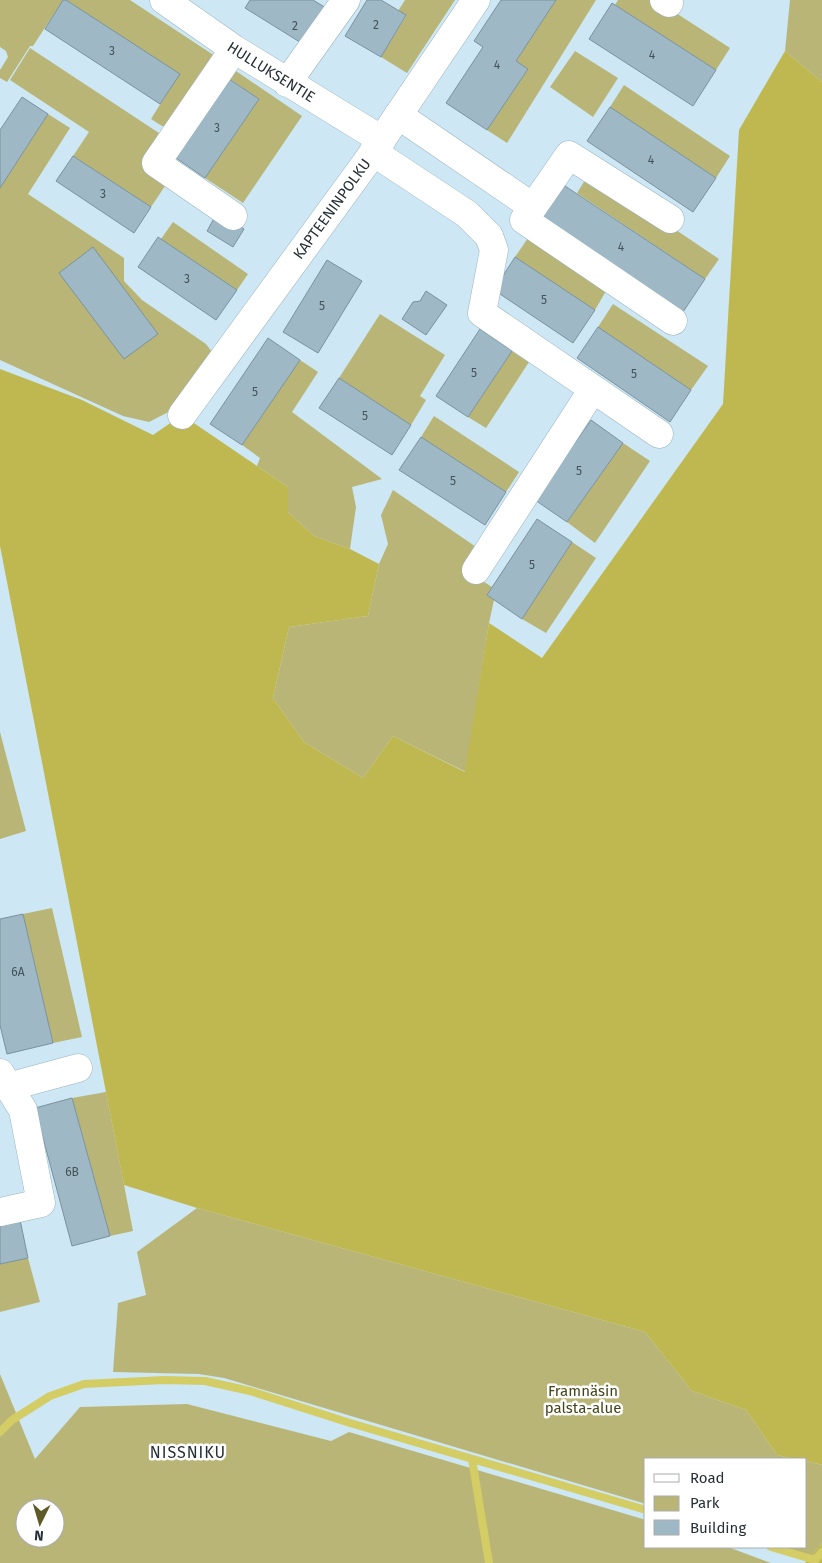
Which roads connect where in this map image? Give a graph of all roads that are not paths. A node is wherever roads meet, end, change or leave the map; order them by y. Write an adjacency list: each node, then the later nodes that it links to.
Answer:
1 (164, 0): 4 (street, HULLUKSENTIE)
2 (346, 0): 5 (street)
3 (476, 0): 6 (street, KAPTEENINPOLKU)
4 (234, 49): 5 (street, HULLUKSENTIE); 9 (street)
5 (287, 83): 7 (street, HULLUKSENTIE)
6 (398, 115): 7 (street, KAPTEENINPOLKU); 8 (street)
7 (378, 146): 12 (street, HULLUKSENTIE); 13 (street, KAPTEENINPOLKU)
8 (533, 207): 10 (street); 11 (street)
9 (233, 216)
10 (670, 219)
11 (673, 321)
12 (593, 389): 14 (street); 15 (street)
13 (182, 414)
14 (659, 434)
15 (476, 570)
16 (78, 1068): 17 (street)
17 (4, 1080): 18 (street)
18 (0, 1212)

